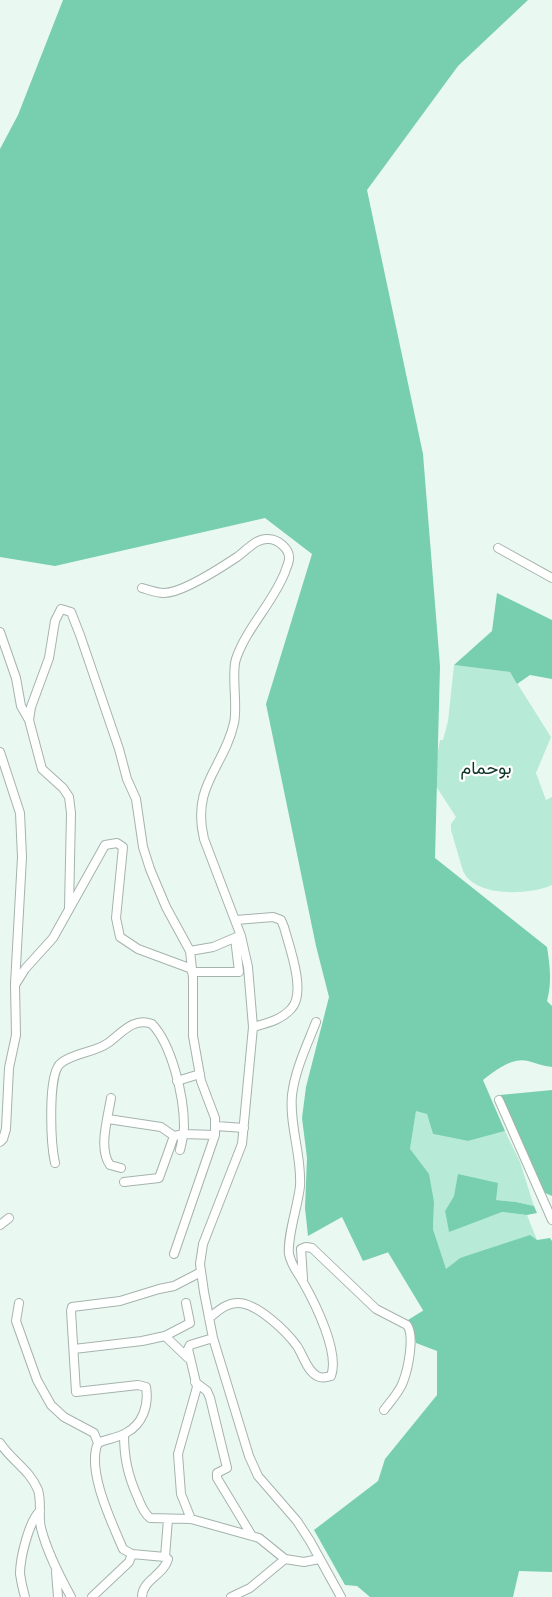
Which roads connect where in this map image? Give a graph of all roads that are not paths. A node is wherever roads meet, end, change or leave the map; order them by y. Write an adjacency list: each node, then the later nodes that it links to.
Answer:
1 (498, 548): 2 (street)
2 (552, 578)
3 (142, 588): 8 (street)
4 (0, 632): 5 (street)
5 (29, 720): 7 (street); 10 (street)
6 (0, 752): 13 (street)
7 (69, 908): 11 (street); 13 (street)
8 (236, 920): 9 (street); 15 (street)
9 (238, 937): 10 (street); 12 (street)
10 (190, 951): 11 (street)
11 (192, 971): 12 (street); 16 (street)
12 (244, 972): 15 (street)
13 (15, 985): 26 (street)
14 (316, 1022): 36 (street)
15 (253, 1027): 22 (street)
16 (200, 1074): 17 (street); 21 (street)
17 (177, 1082): 23 (street); 28 (street)
18 (111, 1098): 20 (street)
19 (499, 1100): 32 (street)
20 (108, 1119): 25 (street); 29 (street)
21 (216, 1126): 22 (street); 24 (street)
22 (244, 1128): 35 (street)
23 (184, 1134): 24 (street); 25 (street); 27 (street)
24 (215, 1135): 34 (street)
25 (174, 1136): 30 (street)
26 (0, 1142)
27 (180, 1150)
28 (55, 1162)
29 (122, 1168)
30 (124, 1182)
31 (9, 1218): 33 (street)
32 (552, 1220)
33 (0, 1225)
34 (174, 1254)
35 (201, 1272): 39 (street); 42 (street)
36 (304, 1284): 39 (street); 47 (street)
37 (19, 1303): 50 (street)
38 (186, 1303): 40 (street)
39 (209, 1318): 41 (street)
40 (165, 1336): 42 (street); 43 (street)
41 (213, 1338): 43 (street); 58 (street)
42 (74, 1348): 45 (street)
43 (190, 1362): 44 (street)
44 (195, 1382): 53 (street); 54 (street)
45 (76, 1392): 46 (street); 48 (street)
46 (68, 1397)
47 (384, 1410)
48 (124, 1434): 50 (street); 52 (street)
49 (0, 1443): 51 (street)
50 (98, 1443): 55 (street)
51 (40, 1511): 59 (street); 60 (street)
52 (168, 1519): 53 (street); 56 (street)
53 (191, 1520): 54 (street)
54 (252, 1536): 57 (street)
55 (132, 1554): 56 (street); 63 (street)
56 (165, 1557): 64 (street)
57 (285, 1559): 58 (street); 65 (street)
58 (319, 1559): 66 (street)
59 (55, 1565): 61 (street); 62 (street)
60 (25, 1597)
61 (58, 1597)
62 (71, 1597)
63 (92, 1597)
64 (141, 1597)
65 (231, 1597)
66 (341, 1597)

